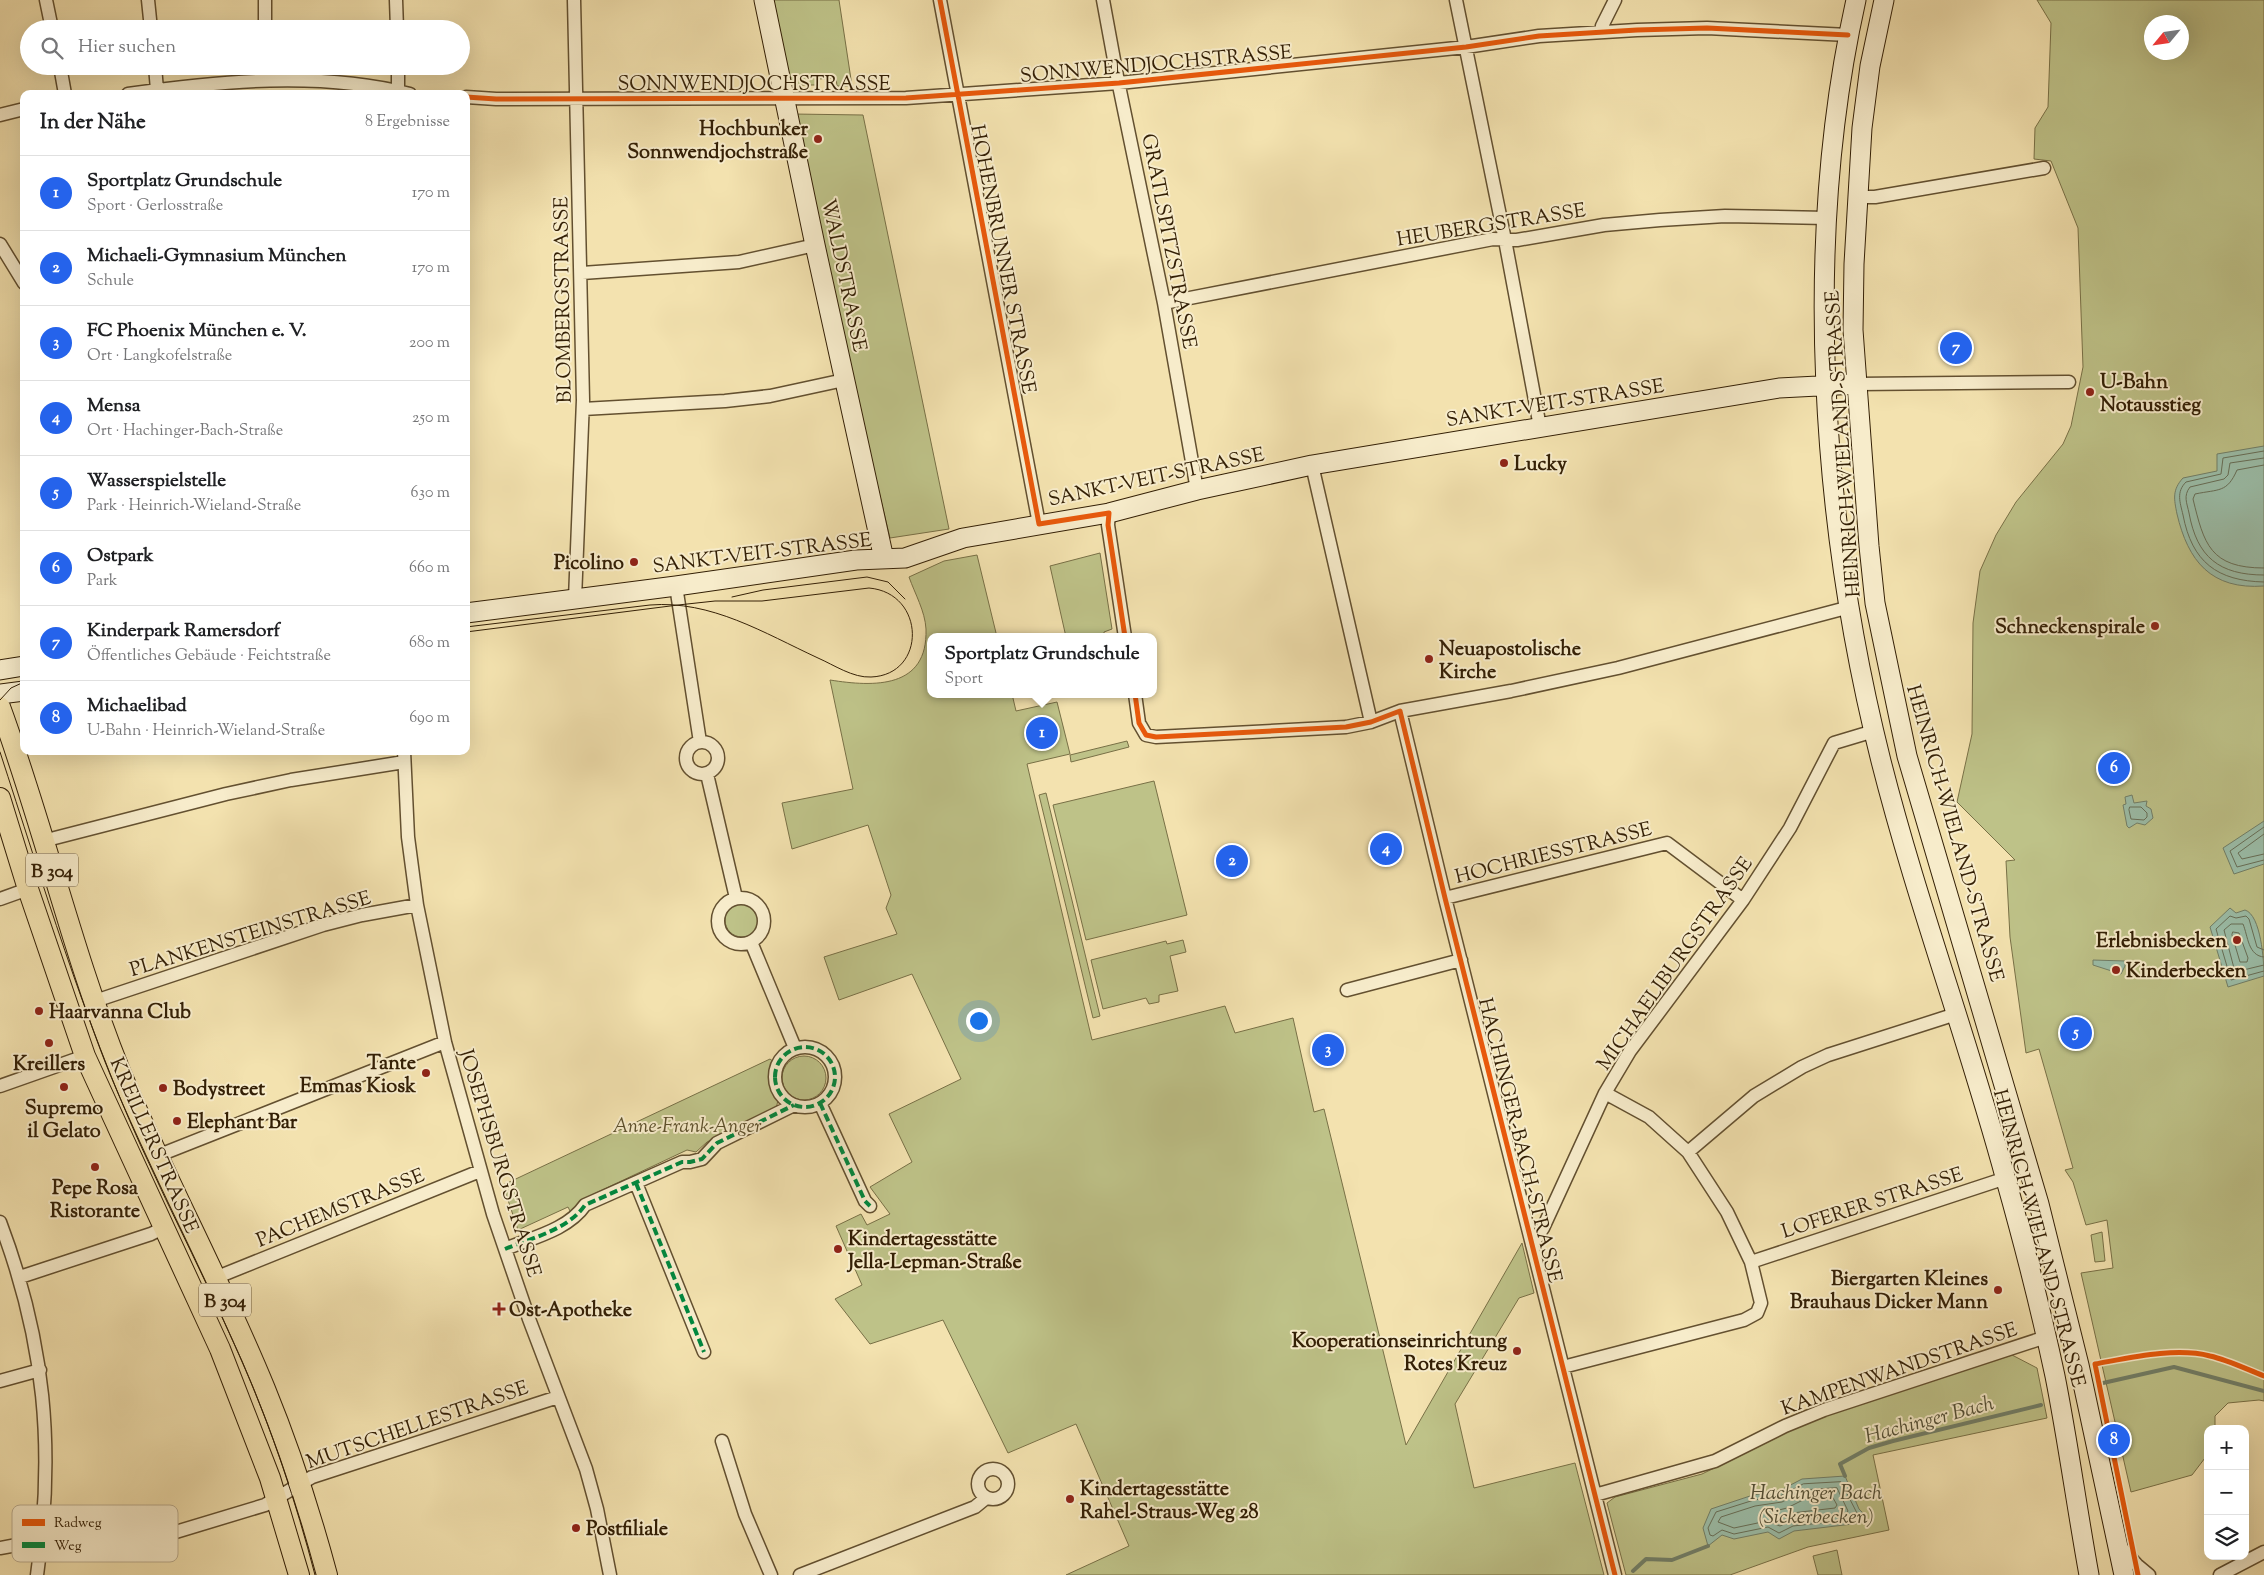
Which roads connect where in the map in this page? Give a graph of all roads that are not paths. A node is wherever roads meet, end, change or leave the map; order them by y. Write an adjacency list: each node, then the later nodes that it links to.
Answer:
1 (46, 0): 13 (street)
2 (148, 0): 14 (street)
3 (265, 0): 15 (street)
4 (396, 0): 16 (street)
5 (574, 0): 32 (street, BLOMBERGSTRASSE)
6 (764, 0): 33 (main road, WALDSTRASSE)
7 (940, 0): 30 (street, HOHENBRUNNER STRASSE)
8 (1103, 0): 25 (street, GRATLSPITZSTRASSE)
9 (1456, 0): 19 (street)
10 (1615, 0): 17 (street)
11 (1856, 0): 18 (main road, HEINRICH-WIELAND-STRASSE)
12 (1884, 0): 37 (main road, HEINRICH-WIELAND-STRASSE)
13 (50, 20)
14 (150, 20)
15 (265, 20)
16 (397, 20)
17 (1601, 32): 18 (street, SONNWENDJOCHSTRASSE); 19 (street, SONNWENDJOCHSTRASSE)
18 (1848, 35): 38 (main road, HEINRICH-WIELAND-STRASSE)
19 (1466, 47): 25 (street, SONNWENDJOCHSTRASSE); 39 (street)
20 (62, 75): 26 (street)
21 (156, 75): 27 (street)
22 (266, 75): 24 (street)
23 (399, 75): 29 (street)
24 (266, 80): 27 (street); 28 (street)
25 (1119, 84): 30 (street, SONNWENDJOCHSTRASSE); 44 (street, GRATLSPITZSTRASSE)
26 (64, 90)
27 (158, 90)
28 (391, 90)
29 (402, 90)
30 (958, 95): 33 (street, SONNWENDJOCHSTRASSE); 54 (street, HOHENBRUNNER STRASSE)
31 (470, 97): 32 (street, SONNWENDJOCHSTRASSE)
32 (576, 98): 33 (street, SONNWENDJOCHSTRASSE); 42 (street, BLOMBERGSTRASSE)
33 (785, 98): 41 (main road, WALDSTRASSE)
34 (20, 110): 35 (street)
35 (0, 114)
36 (2044, 168): 37 (street)
37 (1856, 197): 47 (main road, HEINRICH-WIELAND-STRASSE)
38 (1827, 218): 39 (street, HEUBERGSTRASSE); 48 (main road, HEINRICH-WIELAND-STRASSE)
39 (1505, 240): 44 (street, HEUBERGSTRASSE); 50 (street)
40 (0, 244): 43 (street)
41 (815, 246): 42 (street); 45 (main road, WALDSTRASSE)
42 (582, 273): 49 (street, BLOMBERGSTRASSE)
43 (20, 276)
44 (1164, 303): 52 (street, GRATLSPITZSTRASSE)
45 (844, 380): 49 (street); 55 (main road, WALDSTRASSE)
46 (2069, 382): 47 (street)
47 (1857, 384): 48 (main road, SANKT-VEIT-STRASSE); 119 (main road, HEINRICH-WIELAND-STRASSE)
48 (1827, 385): 50 (main road, SANKT-VEIT-STRASSE); 58 (main road, HEINRICH-WIELAND-STRASSE)
49 (583, 409): 57 (street, BLOMBERGSTRASSE)
50 (1540, 427): 51 (main road, SANKT-VEIT-STRASSE)
51 (1312, 465): 52 (main road, SANKT-VEIT-STRASSE); 68 (street)
52 (1197, 490): 53 (main road, SANKT-VEIT-STRASSE)
53 (1109, 513): 54 (main road, SANKT-VEIT-STRASSE); 60 (street)
54 (1039, 524): 55 (main road, SANKT-VEIT-STRASSE)
55 (884, 559): 56 (main road, SANKT-VEIT-STRASSE)
56 (676, 586): 57 (main road, SANKT-VEIT-STRASSE); 70 (street)
57 (575, 599): 59 (main road, SANKT-VEIT-STRASSE)
58 (1850, 607): 67 (street); 69 (main road, HEINRICH-WIELAND-STRASSE)
59 (470, 612)
60 (1125, 633)
61 (20, 667): 62 (main road)
62 (0, 670)
63 (20, 692): 64 (main road)
64 (0, 694)
65 (1135, 698): 68 (street)
66 (0, 707): 74 (main road, KREILLERSTRASSE / B 304)
67 (1400, 712): 68 (street); 77 (street, HACHINGER-BACH-STRASSE)
68 (1370, 722)
69 (1874, 731): 79 (street, MICHAELIBURGSTRASSE); 85 (main road, HEINRICH-WIELAND-STRASSE)
70 (700, 742): 72 (street); 72 (street)
71 (404, 756): 74 (street); 80 (street, JOSEPHSBURGSTRASSE)
72 (707, 774): 76 (street)
73 (0, 798): 75 (main road, KREILLERSTRASSE / B 304)
74 (43, 841): 84 (main road, KREILLERSTRASSE / B 304)
75 (28, 889): 78 (street); 88 (main road, KREILLERSTRASSE / B 304)
76 (736, 898): 81 (street); 81 (street)
77 (1445, 898): 79 (street, HOCHRIESSTRASSE); 82 (street, HACHINGER-BACH-STRASSE)
78 (0, 899)
79 (1743, 900): 90 (street, MICHAELIBURGSTRASSE)
80 (417, 905): 84 (street, PLANKENSTEINSTRASSE); 86 (street, JOSEPHSBURGSTRASSE)
81 (751, 942): 87 (street)
82 (1461, 960): 83 (street); 101 (street, HACHINGER-BACH-STRASSE)
83 (1347, 990)
84 (95, 1001): 94 (main road, KREILLERSTRASSE / B 304)
85 (1956, 1014): 93 (street); 96 (main road, HEINRICH-WIELAND-STRASSE)
86 (445, 1042): 94 (street); 95 (street, JOSEPHSBURGSTRASSE)
87 (795, 1048): 91 (street); 92 (street)
88 (85, 1056): 89 (street); 100 (main road, KREILLERSTRASSE / B 304)
89 (0, 1086)
90 (1605, 1093): 93 (street); 101 (street, MICHAELIBURGSTRASSE)
91 (820, 1103): 92 (street); 98 (street)
92 (794, 1105): 97 (street)
93 (1688, 1152): 103 (street)
94 (158, 1156): 105 (main road, KREILLERSTRASSE / B 304)
95 (480, 1171): 102 (street, JOSEPHSBURGSTRASSE); 105 (street, PACHEMSTRASSE)
96 (2006, 1178): 103 (street, LOFERER STRASSE); 106 (main road, HEINRICH-WIELAND-STRASSE)
97 (636, 1183): 102 (street); 107 (street)
98 (870, 1206)
99 (0, 1222): 104 (street)
100 (163, 1228): 104 (street); 115 (main road, KREILLERSTRASSE / B 304)
101 (1532, 1244): 108 (street, HACHINGER-BACH-STRASSE)
102 (505, 1249): 111 (street, JOSEPHSBURGSTRASSE)
103 (1751, 1262): 108 (street)
104 (20, 1277): 109 (street)
105 (215, 1278): 113 (main road, KREILLERSTRASSE / B 304)
106 (2046, 1337): 114 (street, KAMPENWANDSTRASSE); 129 (main road, HEINRICH-WIELAND-STRASSE)
107 (704, 1352)
108 (1563, 1367): 114 (street, HACHINGER-BACH-STRASSE)
109 (40, 1370): 110 (street); 117 (street)
110 (0, 1381)
111 (558, 1396): 113 (street, MUTSCHELLESTRASSE); 125 (street, JOSEPHSBURGSTRASSE)
112 (722, 1441): 126 (street)
113 (300, 1484): 115 (street, MUTSCHELLESTRASSE); 124 (main road, KREILLERSTRASSE / B 304)
114 (1595, 1495): 128 (street, HACHINGER-BACH-STRASSE)
115 (276, 1498): 118 (street, MUTSCHELLESTRASSE); 123 (main road, KREILLERSTRASSE / B 304)
116 (986, 1498): 127 (street)
117 (43, 1505)
118 (178, 1530)
119 (2117, 1542): 130 (main road, HEINRICH-WIELAND-STRASSE); 131 (street)
120 (2264, 1552): 132 (street)
121 (39, 1562): 122 (street)
122 (37, 1575)
123 (299, 1575)
124 (327, 1575)
125 (610, 1575)
126 (771, 1575)
127 (800, 1575)
128 (1615, 1575)
129 (2089, 1575)
130 (2124, 1575)
131 (2149, 1575)
132 (2220, 1575)

